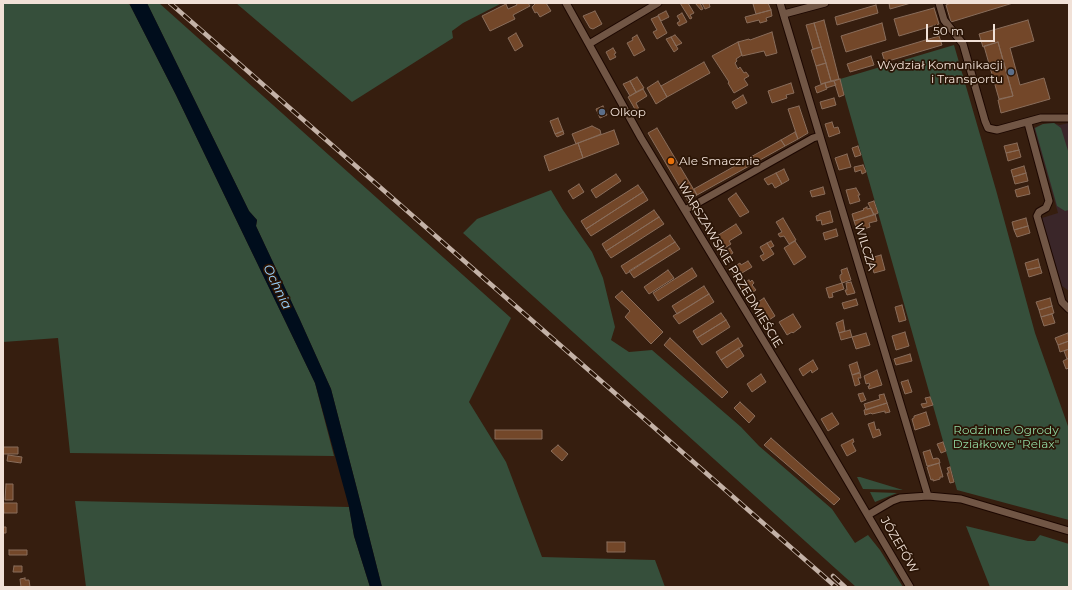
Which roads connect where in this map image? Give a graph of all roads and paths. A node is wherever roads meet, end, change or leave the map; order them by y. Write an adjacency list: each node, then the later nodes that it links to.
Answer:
1 (566, 3): 7 (street, WARSZAWSKIE PRZEDMIEŚCIE)
2 (658, 3): 7 (street)
3 (780, 3): 6 (street, WILCZA)
4 (825, 3): 6 (street)
5 (939, 3): 9 (street)
6 (784, 14): 10 (street, WILCZA)
7 (589, 44): 11 (street, WARSZAWSKIE PRZEDMIEŚCIE)
8 (1069, 118): 9 (street)
9 (1028, 123): 12 (street)
10 (820, 136): 11 (street); 13 (street, WILCZA)
11 (685, 210): 14 (street, WARSZAWSKIE PRZEDMIEŚCIE)
12 (1069, 309)
13 (928, 496): 14 (street); 15 (street)
14 (868, 515): 16 (street, JÓZEFÓW)
15 (1069, 531)
16 (910, 587)

